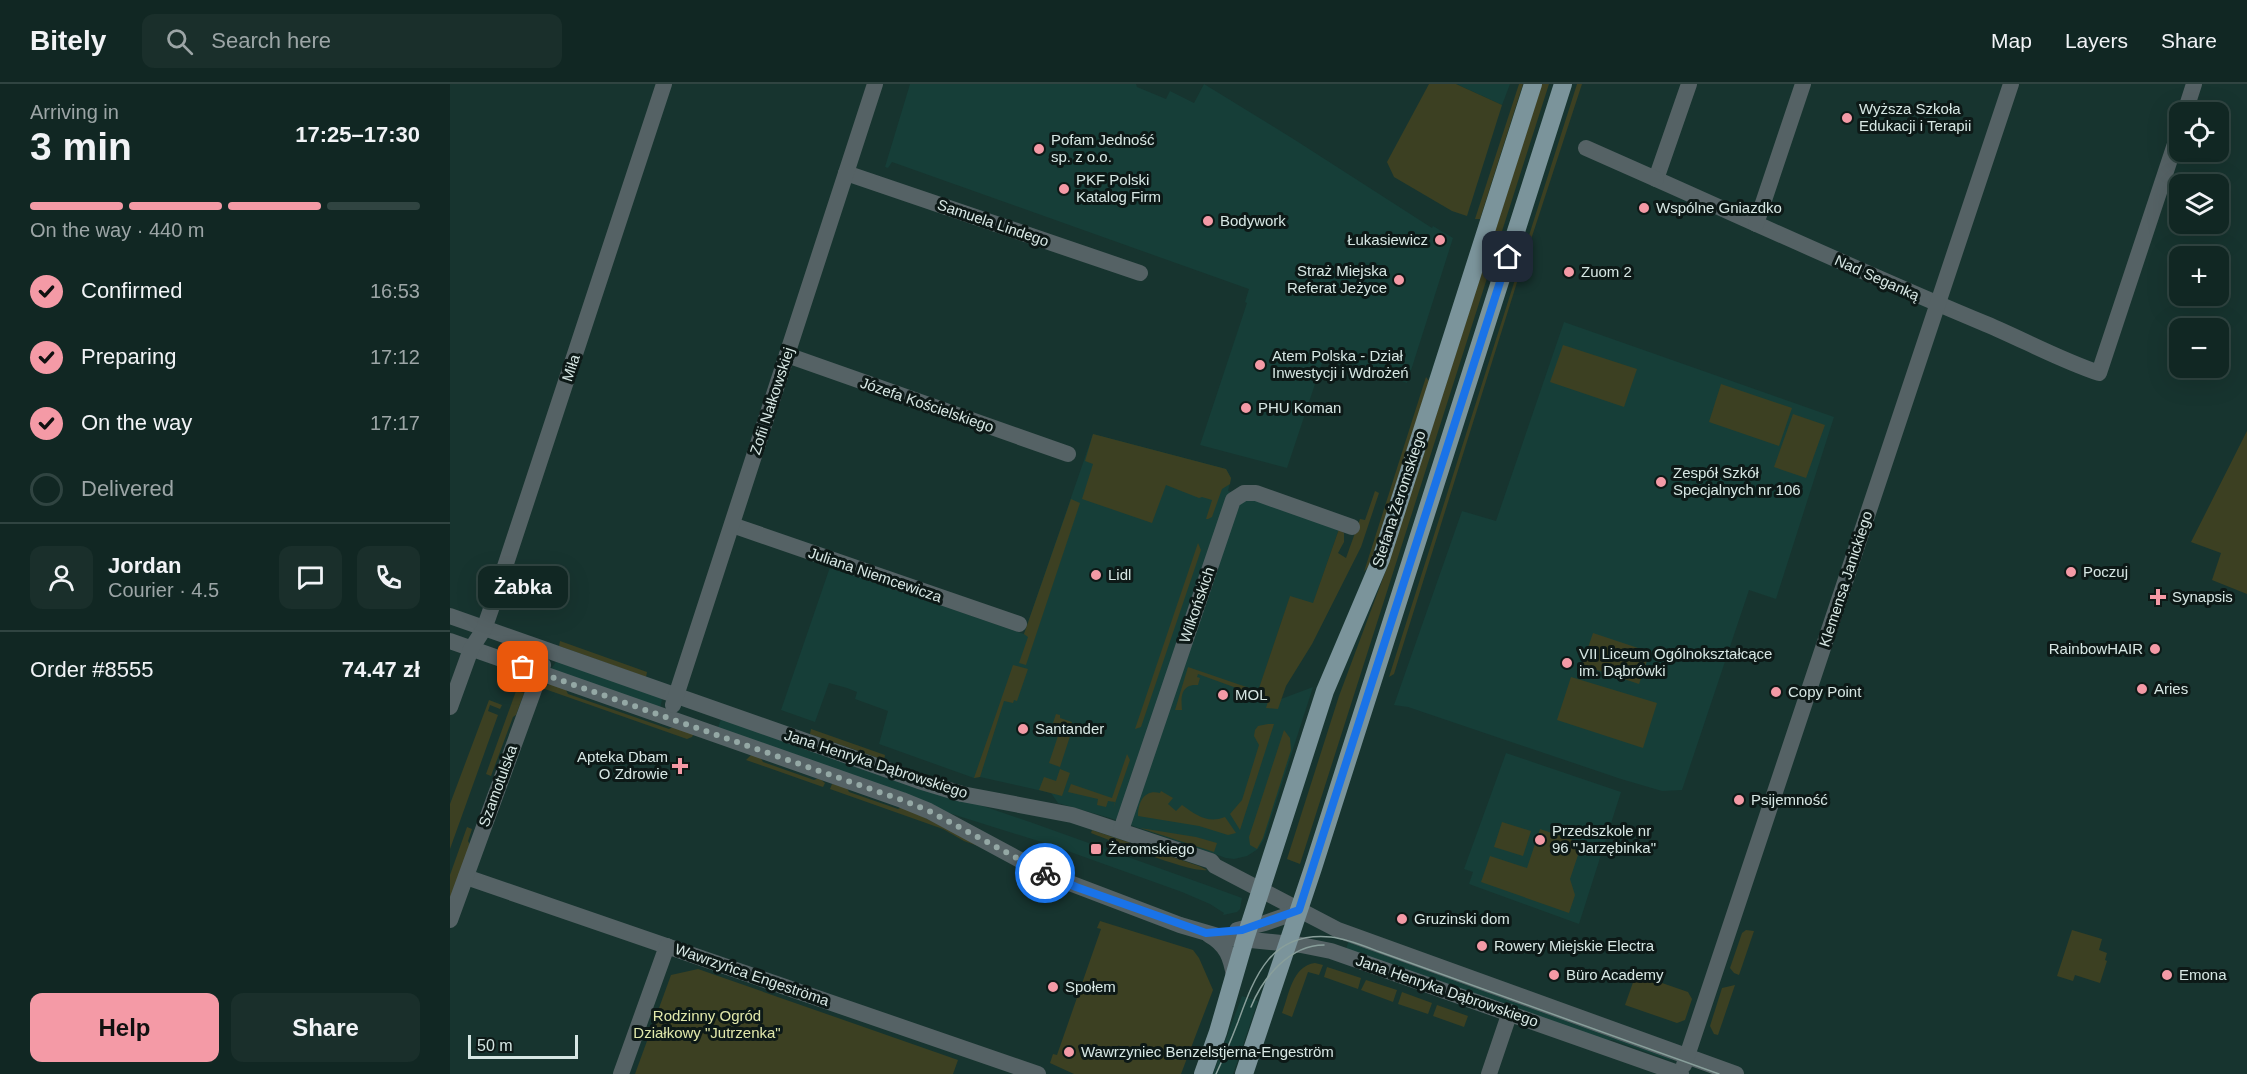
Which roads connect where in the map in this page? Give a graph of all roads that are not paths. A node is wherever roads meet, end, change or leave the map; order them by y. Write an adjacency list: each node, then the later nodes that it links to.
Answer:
1 (664, 84): 23 (street, Miła)
2 (875, 84): 12 (street, Zofii Nałkowskiej)
3 (1533, 84): 33 (main road, Stefana Żeromskiego)
4 (1563, 84): 34 (main road, Stefana Żeromskiego)
5 (1689, 84): 13 (street)
6 (1803, 84): 14 (street)
7 (2011, 84): 16 (street, Klemensa Janickiego)
8 (2194, 84): 9 (street)
9 (2188, 102)
10 (1586, 148): 13 (street, Nad Seganką)
11 (2169, 162): 16 (street, Nad Seganką)
12 (846, 173): 15 (street, Samuela Lindego); 17 (street, Zofii Nałkowskiej)
13 (1656, 180): 14 (street, Nad Seganką)
14 (1756, 224): 16 (street, Nad Seganką)
15 (1140, 273)
16 (1938, 305): 42 (street, Klemensa Janickiego)
17 (787, 355): 18 (street, Józefa Kościelskiego); 19 (street, Zofii Nałkowskiej)
18 (1068, 454)
19 (732, 525): 22 (street, Juliana Niemcewicza); 28 (street, Zofii Nałkowskiej)
20 (1352, 527): 31 (street, Wilkońskich)
21 (450, 616): 23 (street, Jana Henryka Dąbrowskiego)
22 (1019, 624)
23 (483, 628): 25 (street, Miła); 26 (street, Jana Henryka Dąbrowskiego)
24 (450, 641): 25 (street, Jana Henryka Dąbrowskiego)
25 (471, 649): 27 (street, Jana Henryka Dąbrowskiego); 29 (street, Miła)
26 (547, 652): 27 (street, Szamotulska); 28 (street, Jana Henryka Dąbrowskiego)
27 (540, 673): 30 (street, Jana Henryka Dąbrowskiego); 32 (street, Szamotulska)
28 (676, 697): 30 (street, Zofii Nałkowskiej); 31 (street, Jana Henryka Dąbrowskiego)
29 (450, 707)
30 (668, 719): 37 (street, Jana Henryka Dąbrowskiego)
31 (1121, 830): 33 (street, Jana Henryka Dąbrowskiego)
32 (466, 877): 35 (street, Szamotulska); 39 (street, Wawrzyńca Engeströma)
33 (1261, 891): 34 (street, Jana Henryka Dąbrowskiego); 36 (main road, Stefana Żeromskiego)
34 (1296, 918): 36 (street, Jana Henryka Dąbrowskiego); 38 (main road, Stefana Żeromskiego); 42 (street, Jana Henryka Dąbrowskiego)
35 (450, 920)
36 (1250, 926): 37 (street, Jana Henryka Dąbrowskiego); 38 (street, Jana Henryka Dąbrowskiego); 40 (main road, Stefana Żeromskiego)
37 (1206, 933): 40 (street)
38 (1288, 943): 41 (street, Jana Henryka Dąbrowskiego); 46 (main road, Stefana Żeromskiego)
39 (667, 946): 43 (street); 44 (street, Wawrzyńca Engeströma)
40 (1234, 976): 45 (main road, Stefana Żeromskiego)
41 (1510, 1012): 47 (street); 48 (street, Jana Henryka Dąbrowskiego)
42 (1687, 1056): 48 (street, Klemensa Janickiego); 49 (street, Jana Henryka Dąbrowskiego)
43 (621, 1074)
44 (1035, 1074)
45 (1203, 1074)
46 (1244, 1074)
47 (1489, 1074)
48 (1681, 1074)
49 (1736, 1074)

